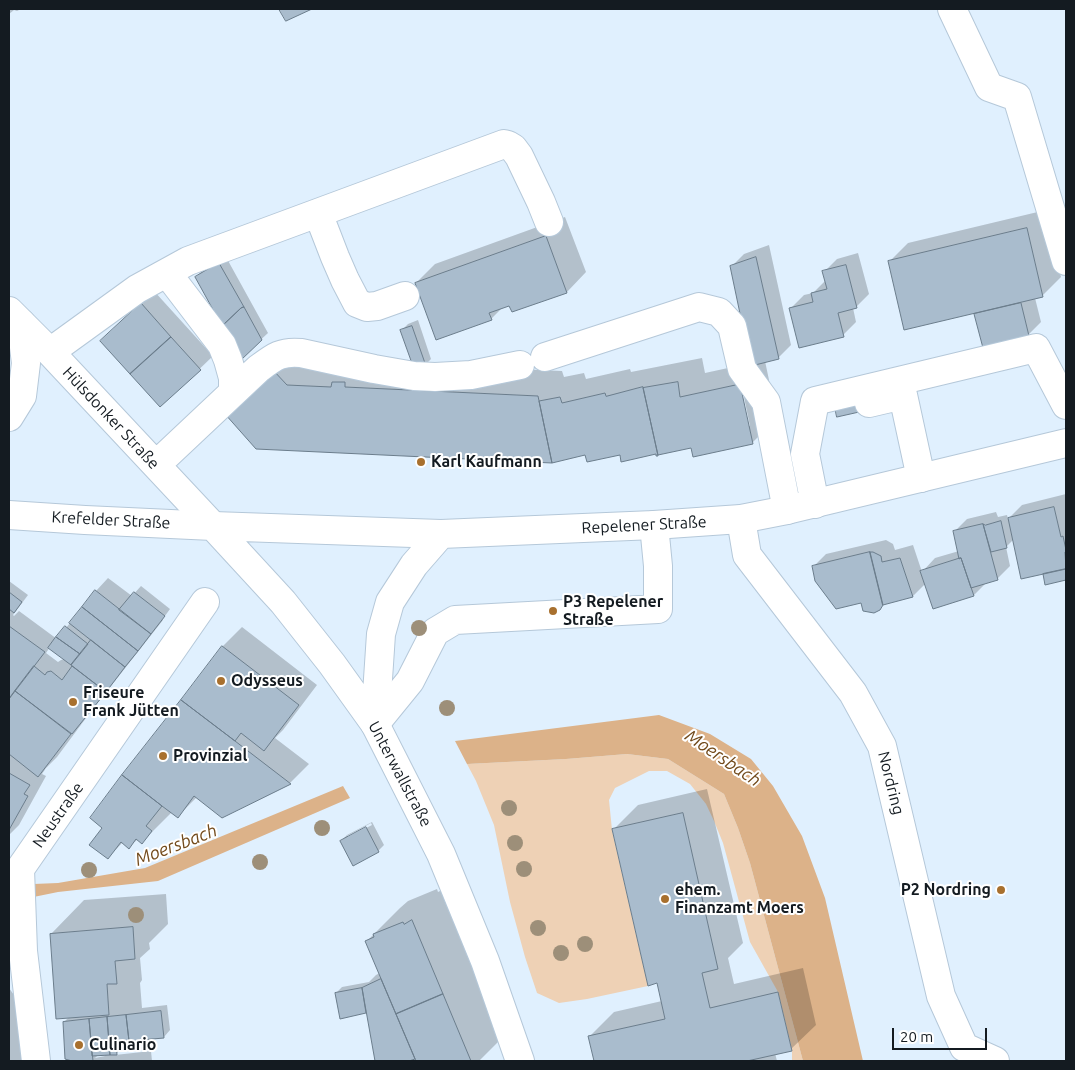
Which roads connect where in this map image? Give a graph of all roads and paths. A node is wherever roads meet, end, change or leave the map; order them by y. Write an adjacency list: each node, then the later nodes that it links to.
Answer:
1 (952, 9): 4 (main road)
2 (318, 213): 3 (main road); 5 (main road); 6 (main road)
3 (549, 222)
4 (1066, 260)
5 (167, 273): 8 (main road); 10 (main road)
6 (405, 296)
7 (15, 317): 8 (main road, Hülsdonker Straße); 12 (main road)
8 (50, 352): 14 (main road, Hülsdonker Straße)
9 (901, 388): 11 (main road); 15 (main road); 16 (main road)
10 (233, 392): 14 (main road); 17 (main road)
11 (1066, 405)
12 (9, 417)
13 (1066, 443): 15 (main road, Repelener Straße)
14 (156, 465): 21 (main road, Hülsdonker Straße)
15 (921, 478): 16 (main road, Repelener Straße)
16 (815, 504): 17 (main road, Repelener Straße)
17 (787, 510): 19 (main road, Repelener Straße)
18 (9, 515): 21 (main road, Krefelder Straße)
19 (741, 518): 20 (main road, Repelener Straße); 27 (main road, Nordring)
20 (654, 525): 22 (main road, Repelener Straße); 24 (main road)
21 (213, 526): 22 (main road, Repelener Straße); 24 (main road, Unterwallstraße)
22 (441, 534): 24 (main road)
23 (205, 602): 25 (main road, Neustraße)
24 (379, 731): 26 (main road, Unterwallstraße)
25 (36, 1061)
26 (520, 1061)
27 (995, 1061)

